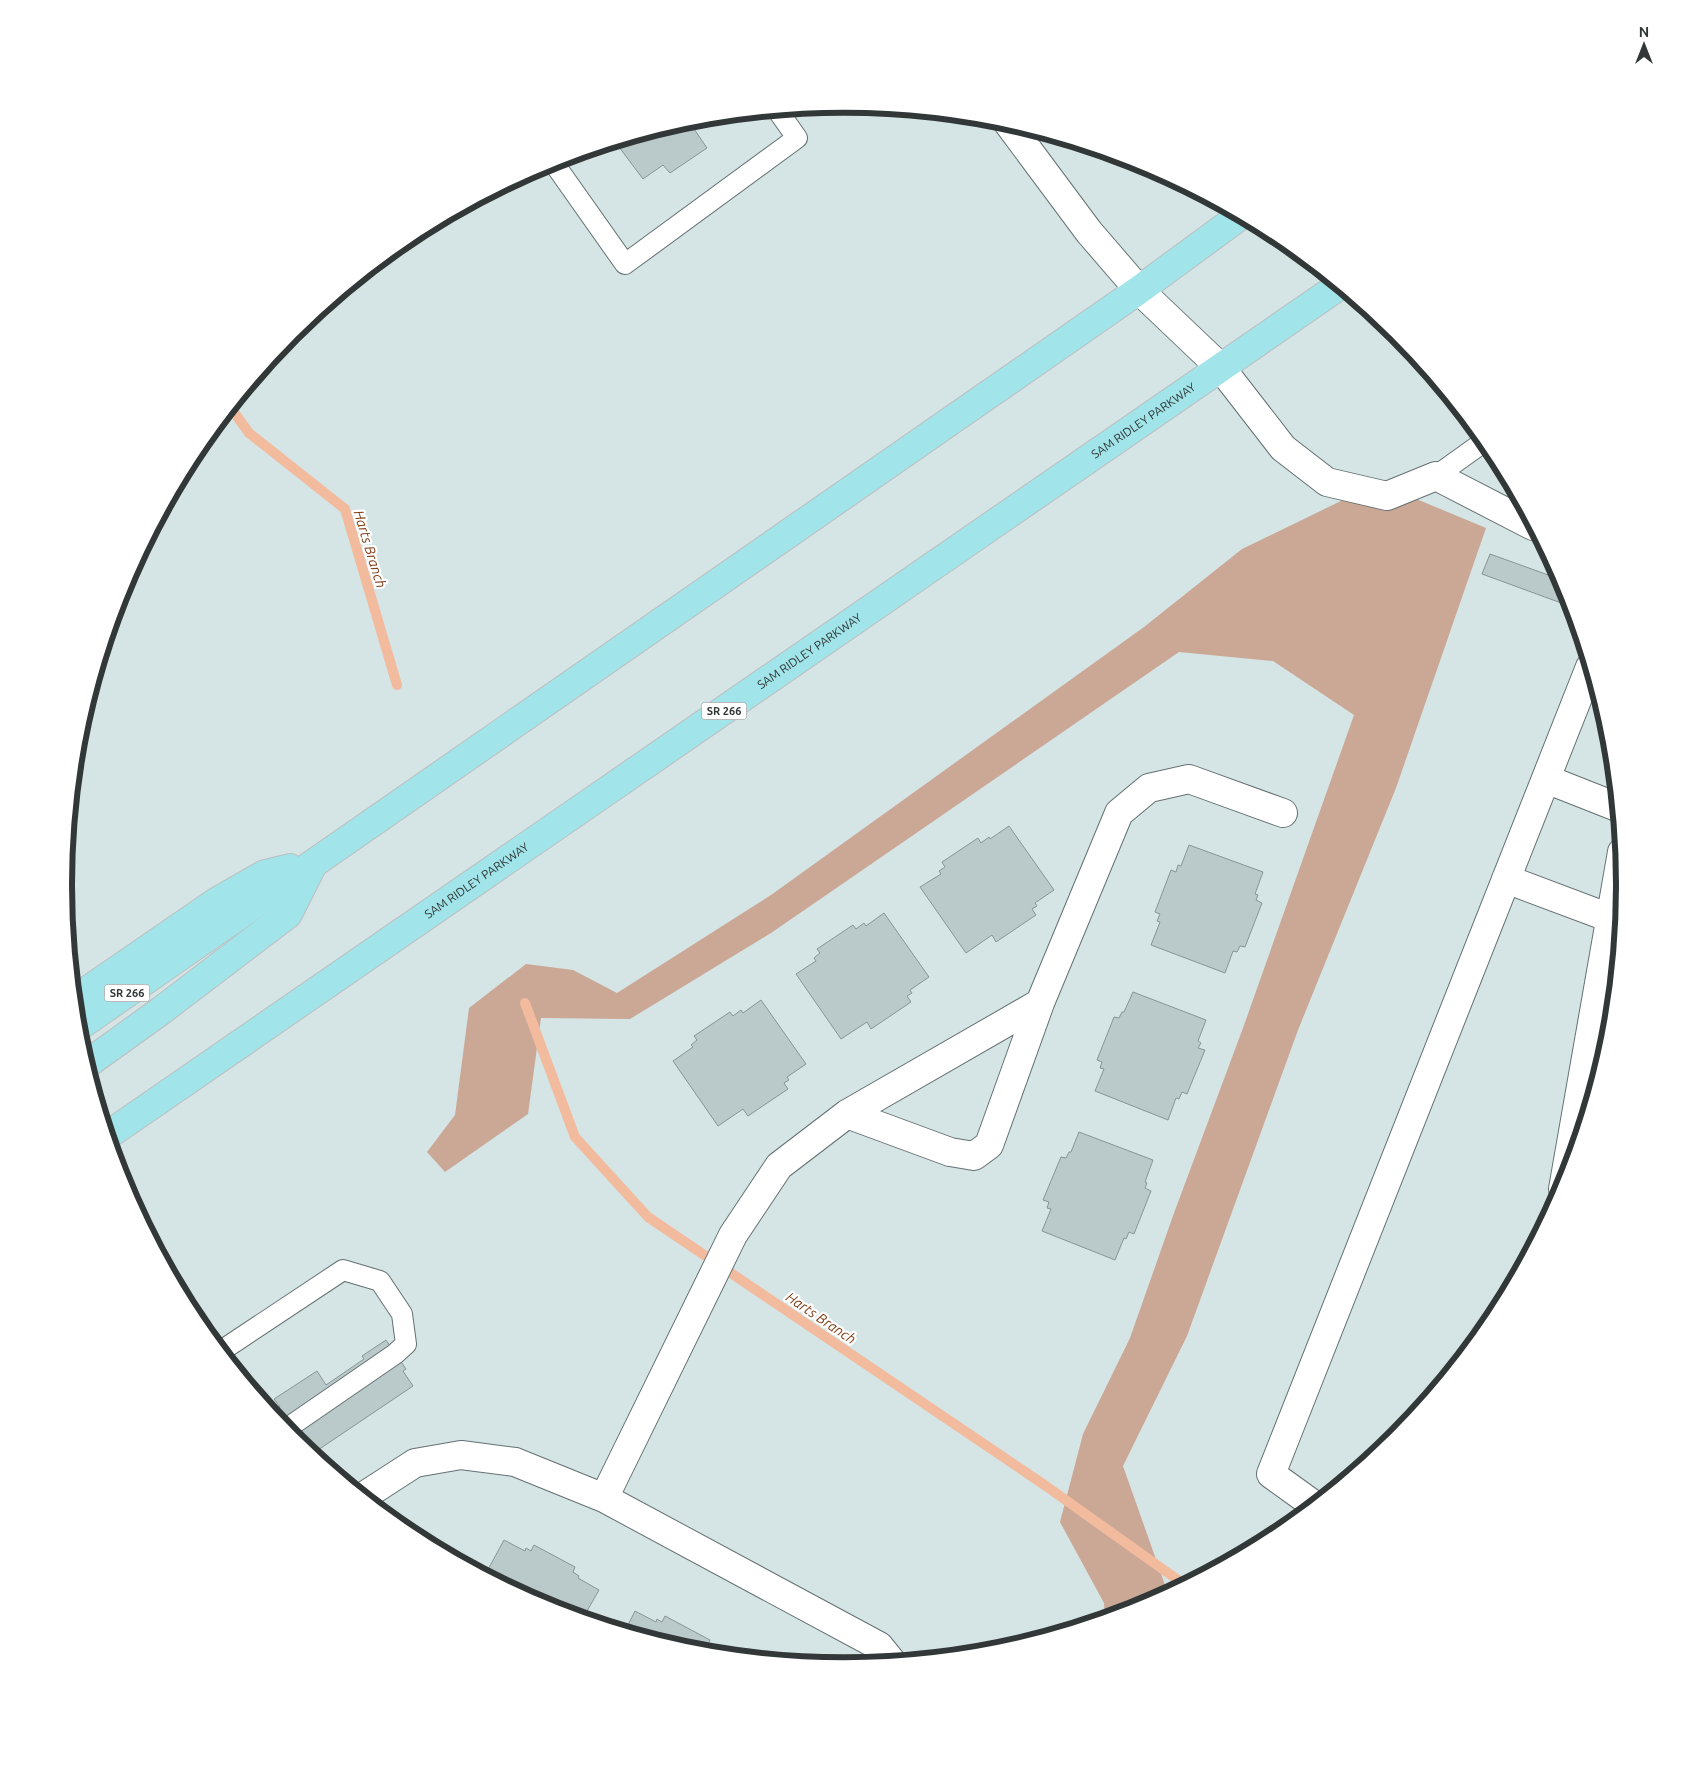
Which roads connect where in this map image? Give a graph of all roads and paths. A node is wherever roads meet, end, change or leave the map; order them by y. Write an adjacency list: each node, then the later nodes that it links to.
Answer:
1 (782, 116): 3 (lane)
2 (1015, 133): 6 (street)
3 (558, 169)
4 (1235, 220): 6 (main road, SR 266)
5 (1334, 289): 7 (main road, SAM RIDLEY PARKWAY / SR 266)
6 (1139, 290): 7 (street); 15 (main road, SR 266)
7 (1221, 368): 9 (street); 24 (main road, SAM RIDLEY PARKWAY / SR 266)
8 (1478, 446): 9 (lane)
9 (1436, 476): 10 (street)
10 (1525, 522)
11 (1587, 674): 12 (street)
12 (1546, 779): 13 (street); 16 (street)
13 (1612, 805)
14 (1282, 813): 20 (street)
15 (314, 862): 19 (main road); 21 (main road, SR 266); 22 (main road)
16 (1506, 878): 18 (street); 30 (street)
17 (1616, 885): 18 (street)
18 (1610, 918): 25 (street)
19 (80, 995)
20 (1040, 1003): 23 (street); 23 (street)
21 (85, 1022)
22 (93, 1060)
23 (847, 1114): 29 (street)
24 (112, 1132)
25 (1570, 1151)
26 (227, 1347): 27 (lane)
27 (293, 1424)
28 (369, 1493): 29 (street)
29 (604, 1498): 31 (street)
30 (1309, 1501)
31 (887, 1656)

